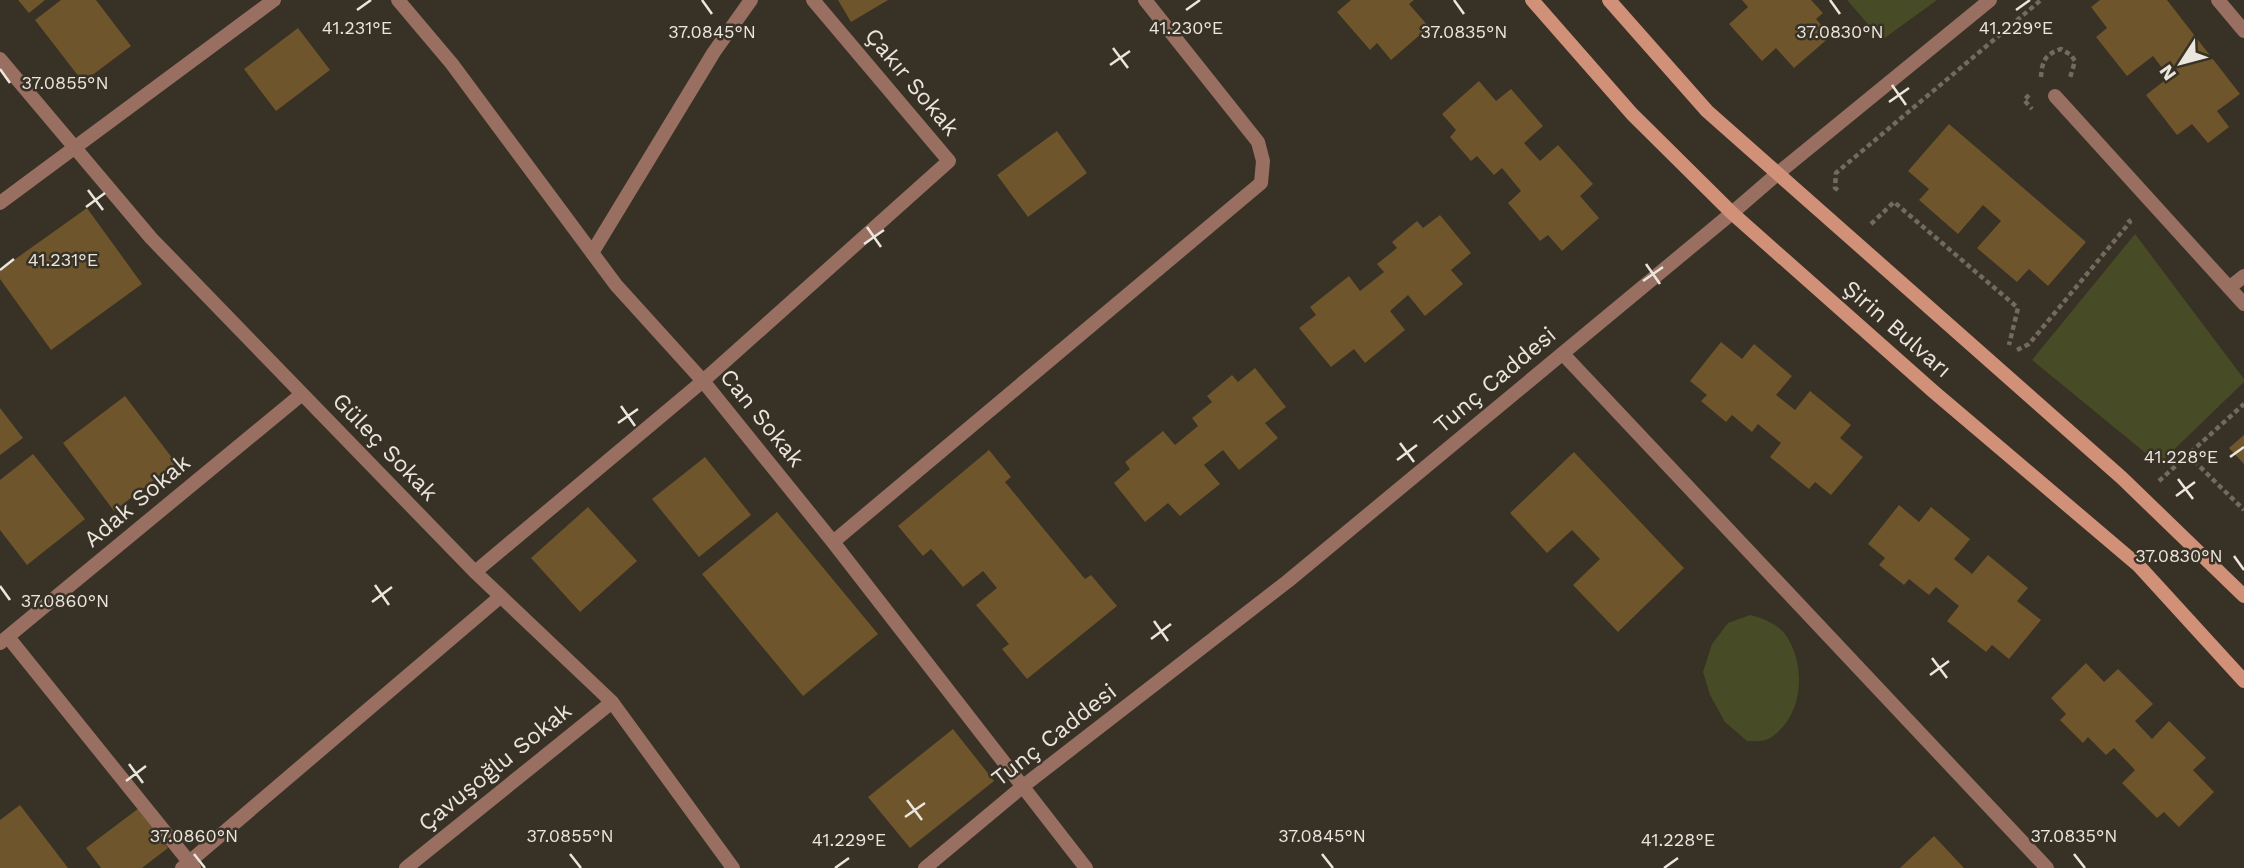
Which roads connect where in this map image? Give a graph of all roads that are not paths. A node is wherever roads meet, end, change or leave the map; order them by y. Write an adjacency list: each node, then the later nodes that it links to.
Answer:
1 (274, 0): 13 (street)
2 (398, 0): 17 (street, Can Sokak)
3 (751, 0): 17 (street)
4 (813, 0): 22 (street, Çakır Sokak)
5 (1145, 0): 24 (street)
6 (1532, 0): 16 (main road, Şirin Bulvarı)
7 (1609, 0): 14 (main road, Şirin Bulvarı)
8 (1990, 0): 14 (street, Tunç Caddesi)
9 (2218, 0): 10 (street)
10 (2244, 31)
11 (0, 59): 13 (street, Güleç Sokak)
12 (2054, 96): 19 (street)
13 (75, 148): 15 (street); 23 (street, Güleç Sokak)
14 (1777, 174): 16 (street, Tunç Caddesi); 26 (main road, Şirin Bulvarı)
15 (0, 203)
16 (1732, 214): 21 (street, Tunç Caddesi); 29 (main road, Şirin Bulvarı)
17 (592, 253): 22 (street, Can Sokak)
18 (2244, 276): 19 (street)
19 (2229, 288): 20 (street)
20 (2244, 304)
21 (1563, 354): 31 (street, Tunç Caddesi); 37 (street)
22 (703, 381): 24 (street, Can Sokak); 25 (street)
23 (302, 394): 25 (street, Güleç Sokak); 28 (street, Adak Sokak)
24 (833, 542): 31 (street, Can Sokak)
25 (475, 572): 27 (street, Güleç Sokak)
26 (2244, 596)
27 (500, 597): 30 (street, Güleç Sokak); 32 (street)
28 (4, 640): 32 (street)
29 (2244, 681)
30 (612, 702): 33 (street, Çavuşoğlu Sokak); 34 (street, Güleç Sokak)
31 (1022, 788): 35 (street, Tunç Caddesi); 36 (street, Can Sokak)
32 (189, 866)
33 (406, 868)
34 (733, 868)
35 (925, 868)
36 (1086, 868)
37 (2047, 868)

